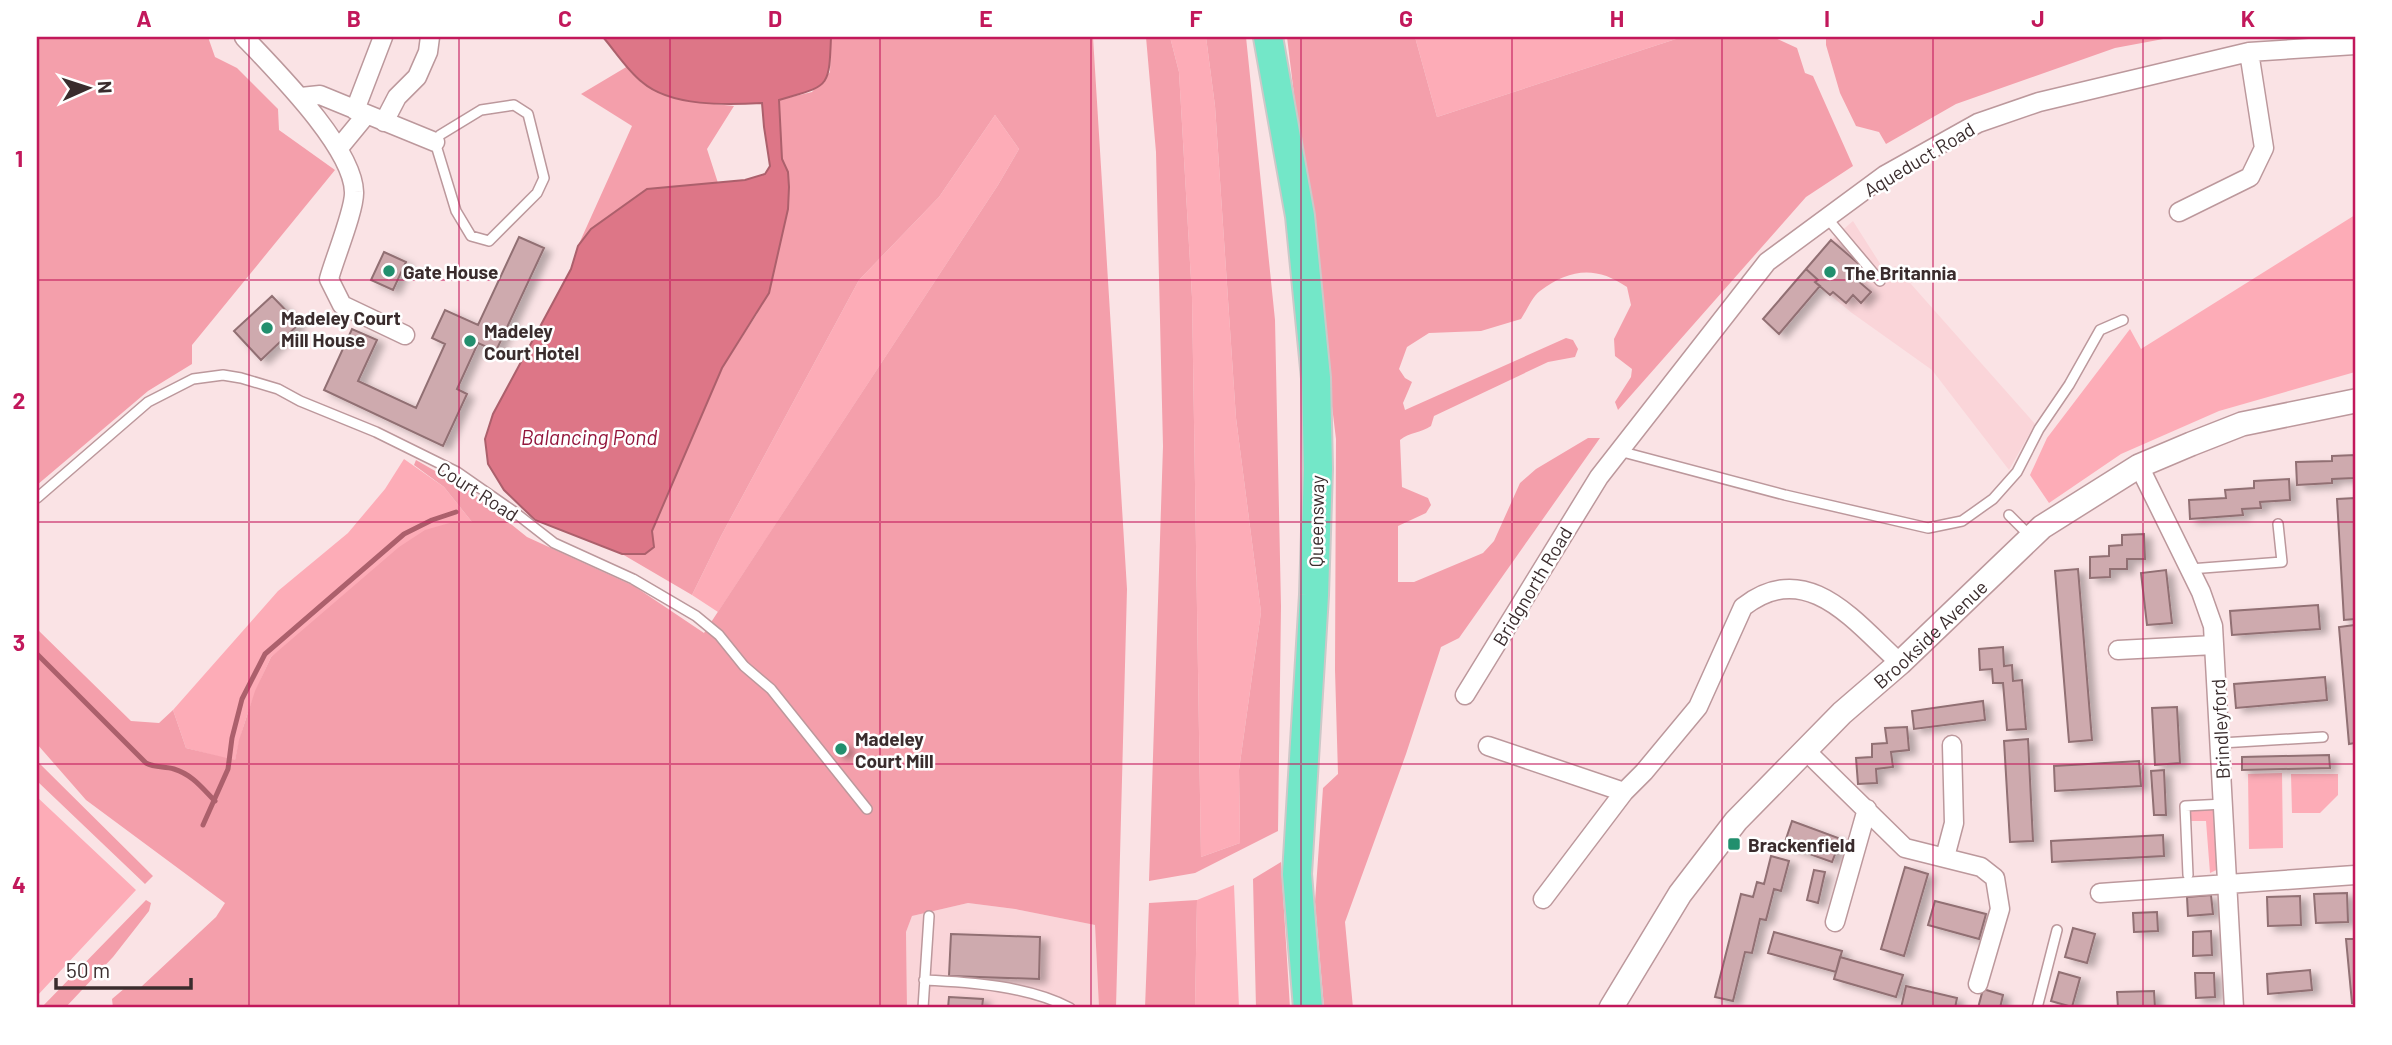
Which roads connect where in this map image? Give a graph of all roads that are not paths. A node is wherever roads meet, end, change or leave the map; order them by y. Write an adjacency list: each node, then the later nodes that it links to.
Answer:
1 (244, 37): 7 (street)
2 (383, 37): 8 (street)
3 (430, 37): 9 (street)
4 (1268, 37): 52 (main road, Queensway)
5 (2355, 45): 6 (street, Aqueduct Road)
6 (2249, 52): 12 (street); 13 (street, Aqueduct Road)
7 (301, 97): 8 (street); 11 (street)
8 (360, 113): 9 (street); 11 (street)
9 (384, 122): 10 (street)
10 (435, 142): 10 (lane)
11 (338, 149): 16 (street)
12 (2179, 212)
13 (1827, 218): 14 (lane); 18 (street, Aqueduct Road)
14 (1880, 281)
15 (2123, 320): 18 (lane)
16 (405, 335)
17 (2355, 401): 19 (street, Brookside Avenue)
18 (1619, 451): 20 (street, Aqueduct Road)
19 (2138, 467): 24 (street, Brookside Avenue); 25 (street, Brindleyford)
20 (1599, 477): 29 (street, Bridgnorth Road)
21 (37, 498): 37 (lane, Court Road)
22 (2009, 515): 24 (lane)
23 (2278, 524): 25 (lane)
24 (2031, 538): 28 (street, Brookside Avenue)
25 (2190, 569): 26 (street, Brindleyford)
26 (2214, 645): 27 (street); 31 (street, Brindleyford)
27 (2119, 650)
28 (1900, 663): 34 (street, Brookside Avenue); 35 (street)
29 (1465, 695)
30 (2323, 737): 31 (lane)
31 (2221, 743): 36 (street, Brindleyford)
32 (1952, 745): 39 (street)
33 (1488, 746): 35 (street)
34 (1805, 750): 38 (street); 53 (street, Brookside Avenue)
35 (1624, 792): 44 (street)
36 (2224, 804): 40 (lane); 42 (street, Brindleyford)
37 (867, 809)
38 (1867, 809): 39 (street); 46 (street)
39 (1945, 858): 49 (street)
40 (2188, 874)
41 (2355, 875): 42 (street)
42 (2227, 885): 43 (street); 55 (street, Brindleyford)
43 (2100, 893)
44 (1543, 899)
45 (929, 916): 48 (lane)
46 (1835, 922)
47 (2057, 930): 54 (lane)
48 (924, 980): 50 (lane); 51 (lane)
49 (1978, 985)
50 (923, 1008)
51 (1070, 1008)
52 (1308, 1008)
53 (1611, 1008)
54 (2039, 1008)
55 (2234, 1008)

